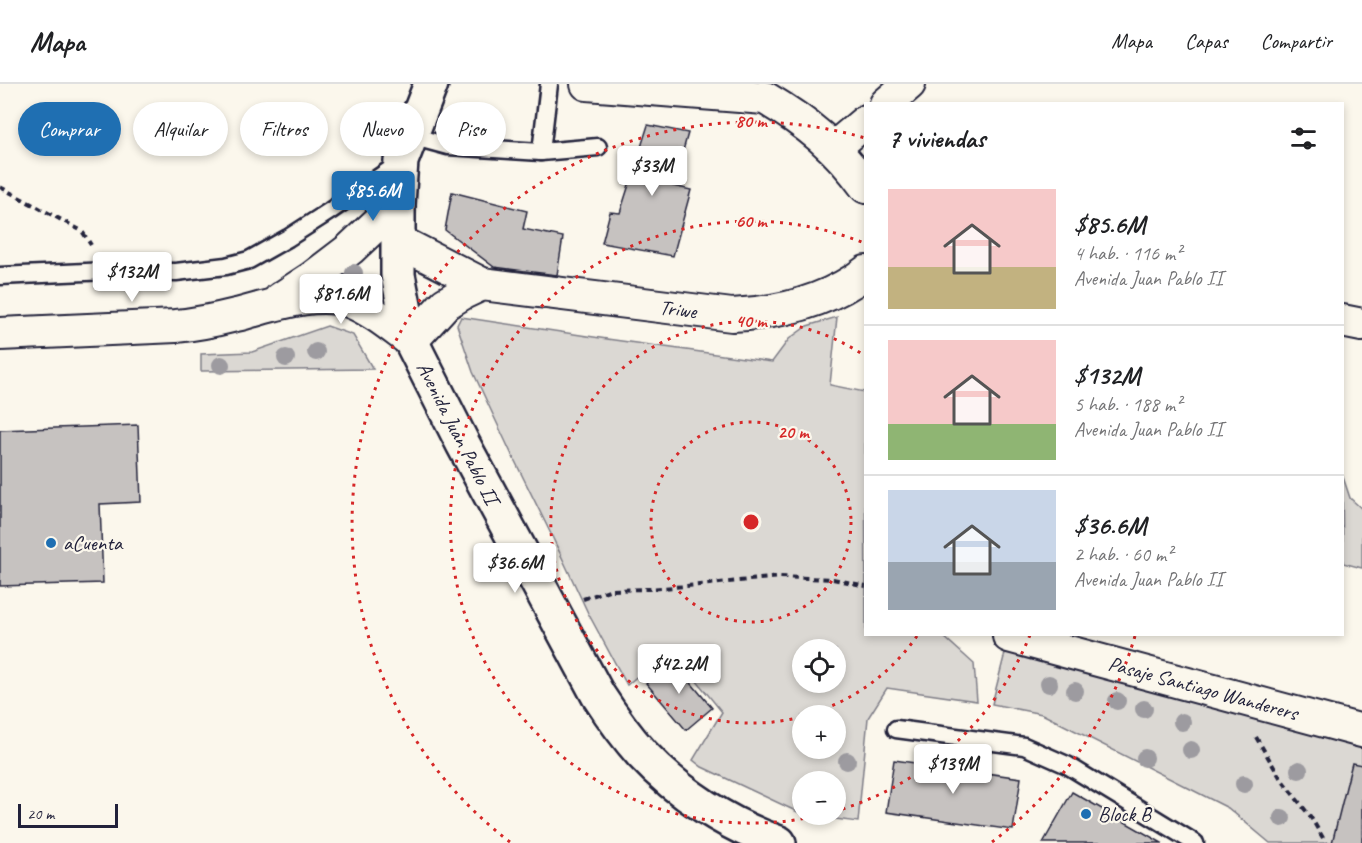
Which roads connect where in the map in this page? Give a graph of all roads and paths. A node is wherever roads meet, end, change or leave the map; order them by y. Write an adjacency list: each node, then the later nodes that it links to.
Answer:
1 (431, 84): 5 (street, Avenida Juan Pablo II)
2 (549, 84): 11 (lane)
3 (587, 84): 10 (street)
4 (909, 84): 6 (street)
5 (424, 102)
6 (888, 102)
7 (864, 123): 10 (street)
8 (424, 147): 11 (lane)
9 (598, 147): 11 (lane)
10 (834, 148): 14 (street)
11 (541, 152)
12 (396, 156): 18 (lane)
13 (405, 156): 16 (street, Avenida Juan Pablo II)
14 (864, 184)
15 (0, 187): 18 (path)
16 (398, 204): 17 (street, Avenida Juan Pablo II); 22 (street)
17 (398, 241): 21 (street, Triwe); 26 (street, Avenida Juan Pablo II)
18 (107, 271): 20 (lane)
19 (864, 273): 21 (street, Triwe)
20 (0, 276)
21 (482, 284): 26 (street)
22 (271, 305): 25 (street); 26 (street)
23 (1344, 321): 24 (street)
24 (1362, 324)
25 (0, 334)
26 (411, 341): 33 (street, Avenida Juan Pablo II)
27 (864, 586): 28 (path)
28 (577, 601)
29 (1009, 636): 31 (street, Pasaje Santiago Wanderers)
30 (896, 729): 34 (lane)
31 (1362, 731)
32 (1255, 735): 35 (path)
33 (779, 843)
34 (1195, 843)
35 (1326, 843)

